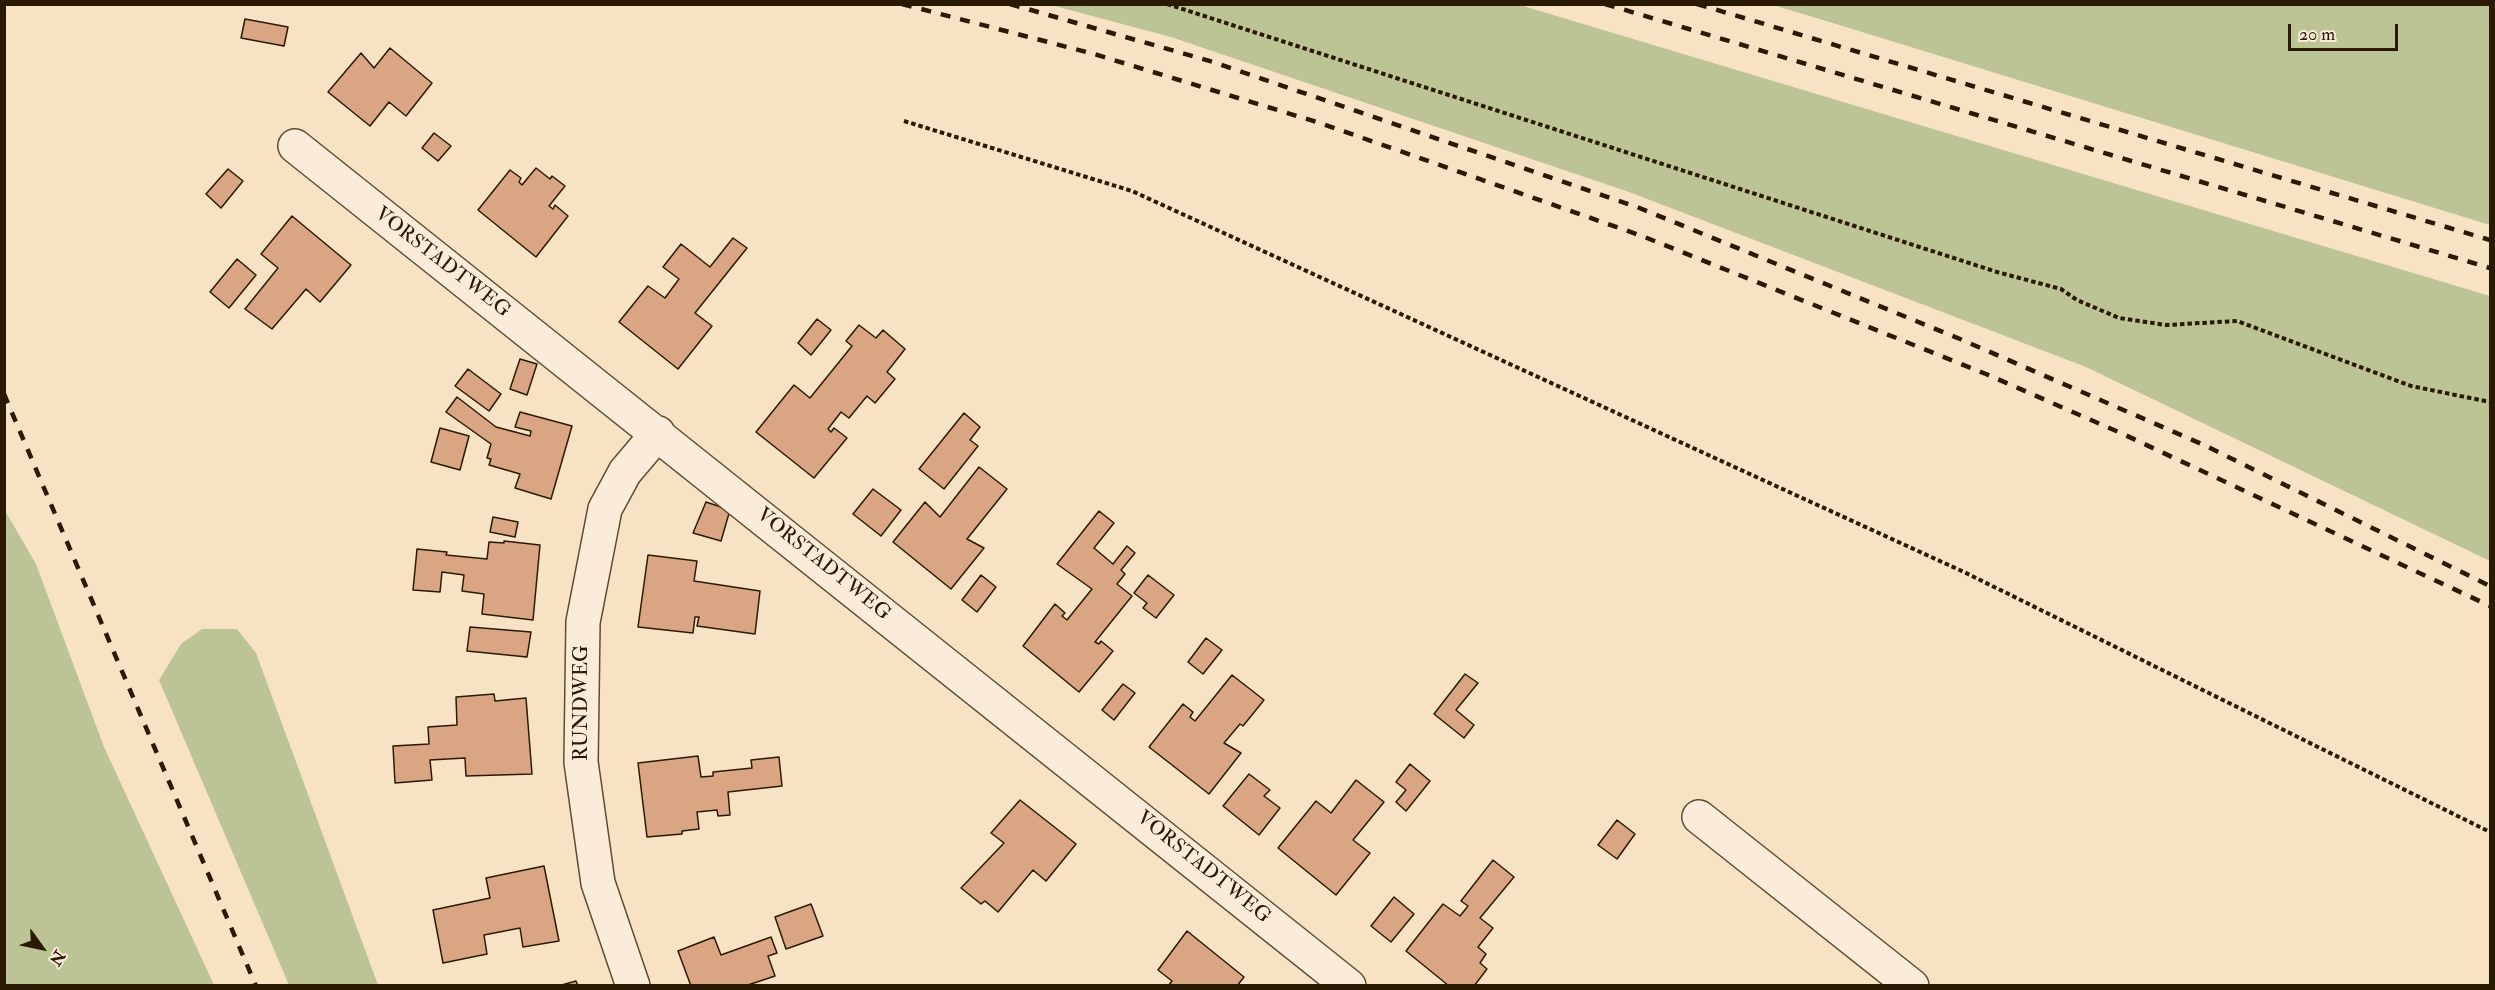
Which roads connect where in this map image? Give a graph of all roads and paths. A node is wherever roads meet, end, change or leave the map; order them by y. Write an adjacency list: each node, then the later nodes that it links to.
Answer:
1 (1167, 4): 4 (path)
2 (904, 121): 7 (path)
3 (295, 146): 5 (street, VORSTADTWEG)
4 (2490, 402)
5 (658, 433): 8 (street, RUNDWEG); 9 (street, VORSTADTWEG)
6 (1699, 817): 10 (street)
7 (2490, 832)
8 (633, 986)
9 (1349, 986)
10 (1912, 986)

